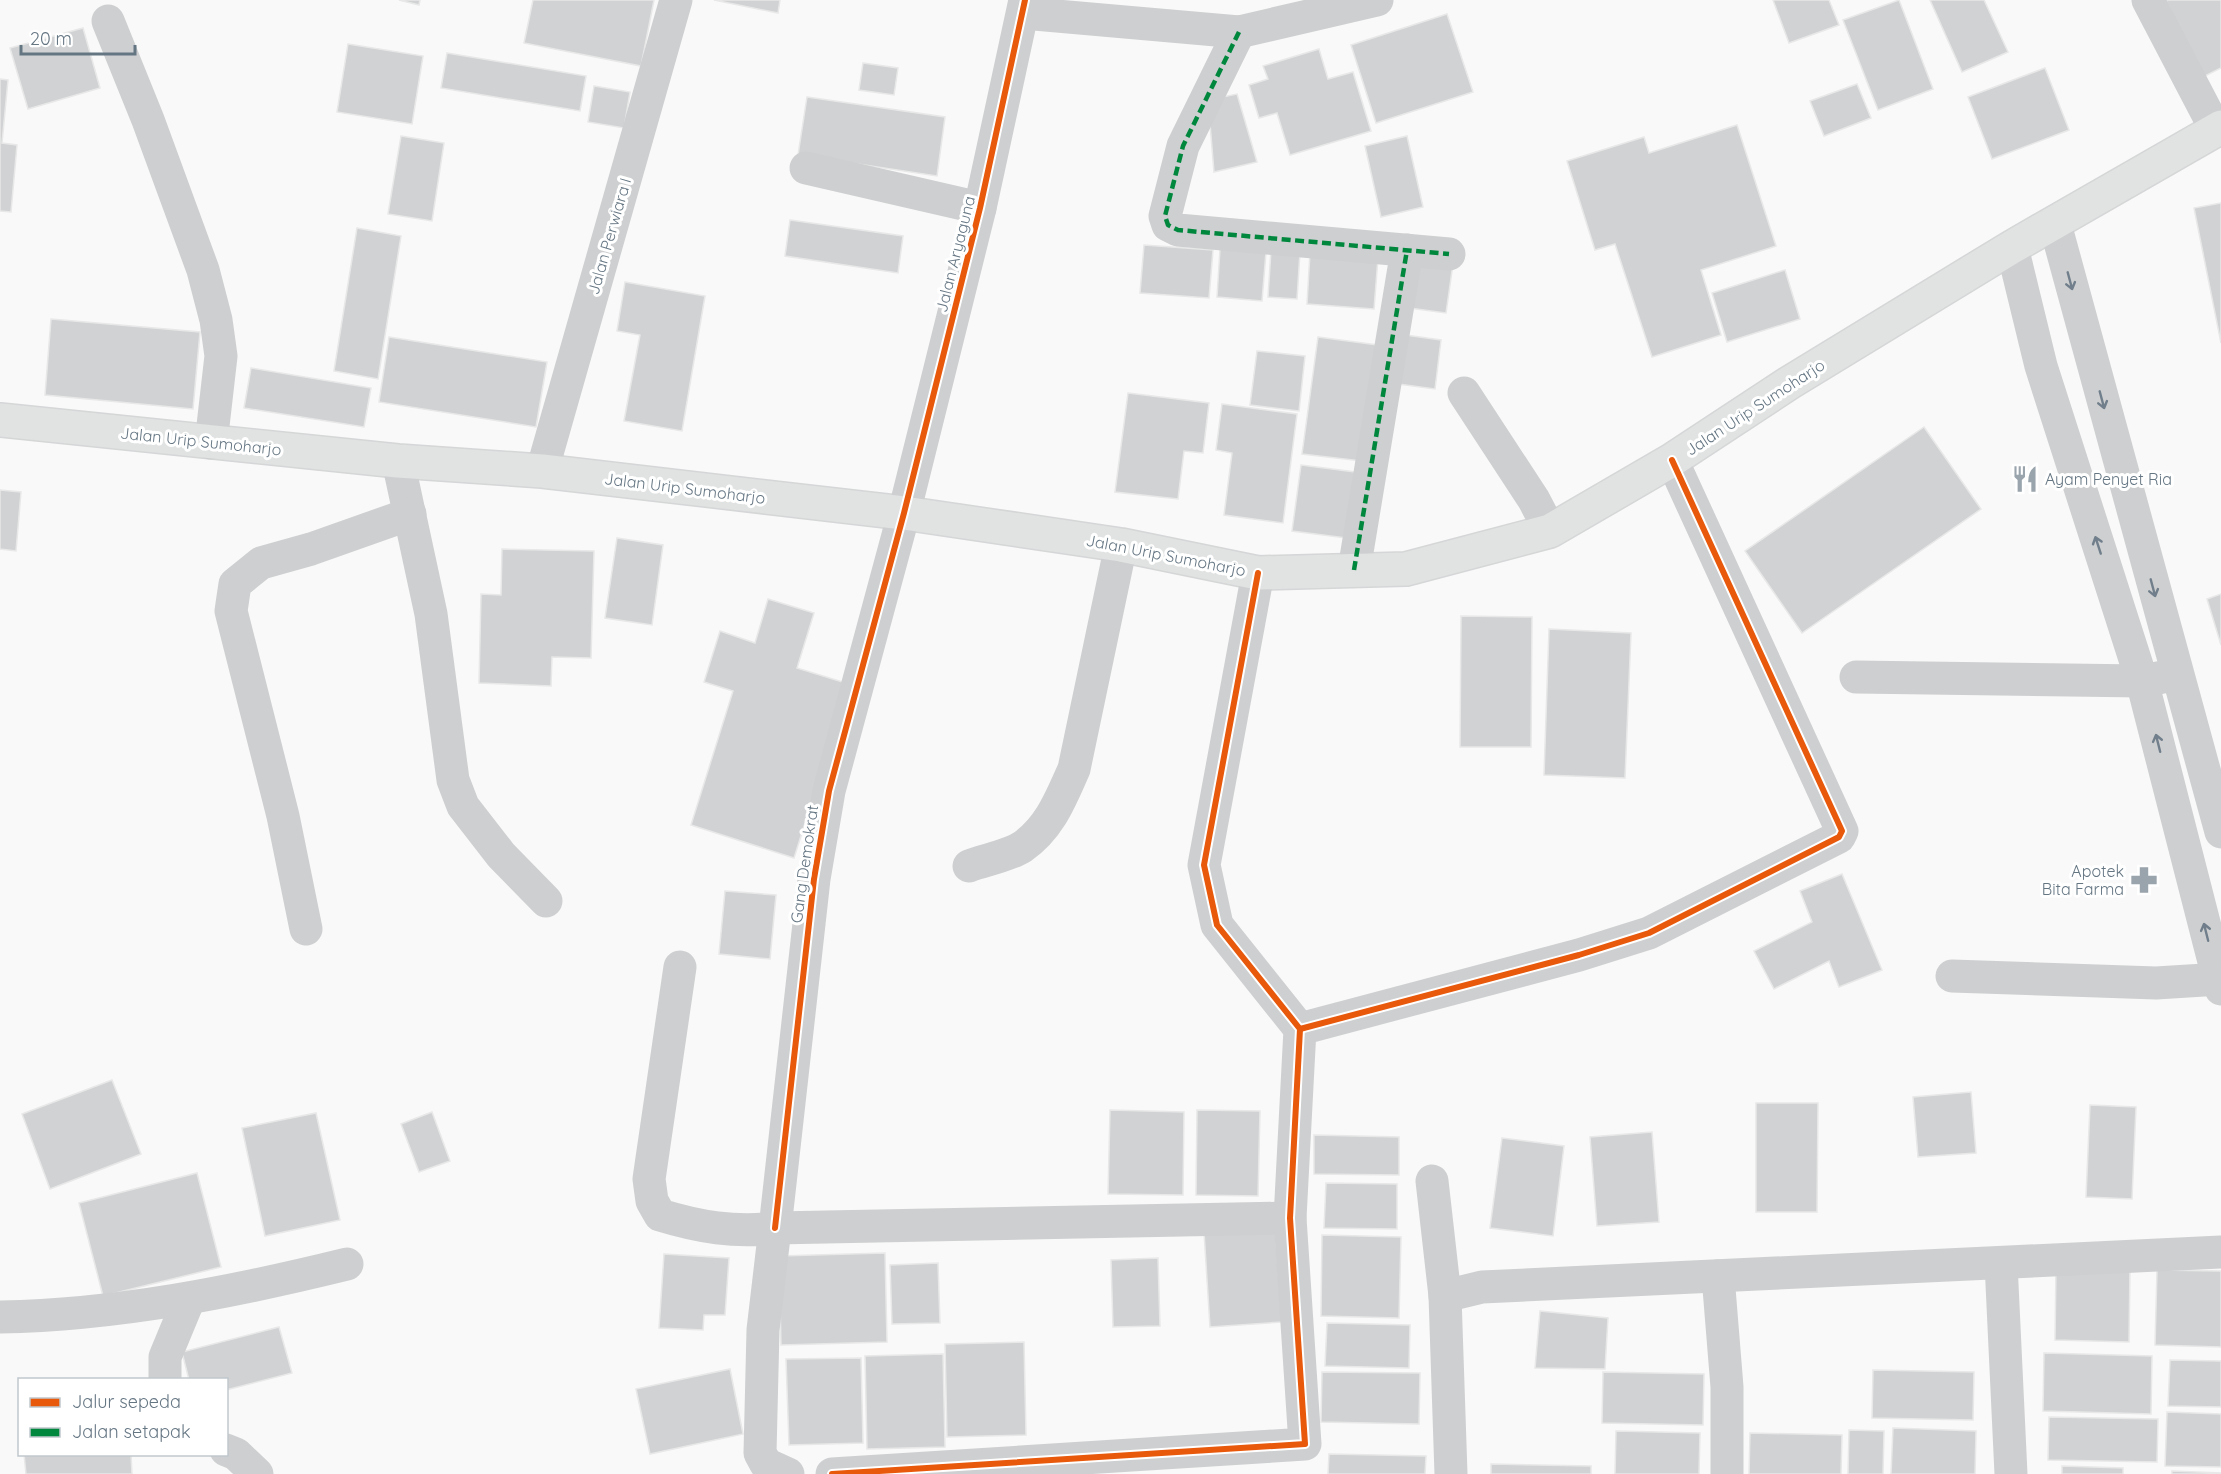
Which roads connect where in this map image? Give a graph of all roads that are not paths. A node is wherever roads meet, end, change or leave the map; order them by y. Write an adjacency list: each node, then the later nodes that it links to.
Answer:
1 (676, 0): 19 (street, Jalan Perwiara I)
2 (1377, 0): 6 (street)
3 (2148, 0): 7 (street)
4 (1024, 6): 6 (street); 9 (street, Jalan Aryaguna)
5 (108, 21): 16 (street)
6 (1239, 32): 12 (street)
7 (2218, 128): 10 (main road, Jalan Urip Sumoharjo)
8 (806, 168): 9 (street)
9 (980, 208): 20 (street, Jalan Aryaguna)
10 (2055, 224): 11 (main road, Jalan Urip Sumoharjo); 26 (street, one-way to 26)
11 (2012, 247): 17 (main road, Jalan Urip Sumoharjo); 28 (street, one-way to 11)
12 (1407, 250): 13 (street); 24 (street)
13 (1449, 254)
14 (1464, 393): 22 (street)
15 (0, 420): 16 (main road, Jalan Urip Sumoharjo)
16 (212, 443): 18 (main road, Jalan Urip Sumoharjo)
17 (1672, 460): 22 (main road, Jalan Urip Sumoharjo); 36 (street)
18 (398, 461): 19 (main road, Jalan Urip Sumoharjo); 21 (street)
19 (542, 471): 20 (main road, Jalan Urip Sumoharjo)
20 (904, 513): 23 (main road, Jalan Urip Sumoharjo); 39 (street, Gang Demokrat)
21 (410, 514): 31 (street); 32 (street)
22 (1550, 531): 24 (main road, Jalan Urip Sumoharjo)
23 (1121, 545): 25 (main road, Jalan Urip Sumoharjo); 30 (street)
24 (1354, 570): 25 (main road, Jalan Urip Sumoharjo)
25 (1258, 573): 36 (street)
26 (2177, 675): 28 (street); 29 (street)
27 (1856, 677): 28 (street)
28 (2142, 681): 35 (street, one-way to 28)
29 (2221, 832)
30 (969, 866)
31 (546, 901)
32 (306, 929)
33 (680, 967): 39 (street)
34 (1952, 976): 35 (street)
35 (2220, 982)
36 (1300, 1029): 38 (street)
37 (1432, 1181): 44 (street)
38 (1290, 1218): 39 (street); 51 (street)
39 (776, 1227): 50 (street, Gang Demokrat)
40 (2221, 1252): 41 (street)
41 (2001, 1263): 43 (street); 54 (street)
42 (347, 1264): 45 (street)
43 (1718, 1276): 44 (street); 53 (street)
44 (1445, 1296): 52 (street)
45 (189, 1299): 46 (street); 47 (street)
46 (0, 1317)
47 (165, 1378)
48 (228, 1451): 49 (street)
49 (257, 1474)
50 (788, 1474)
51 (832, 1474)
52 (1451, 1474)
53 (1727, 1474)
54 (2011, 1474)

